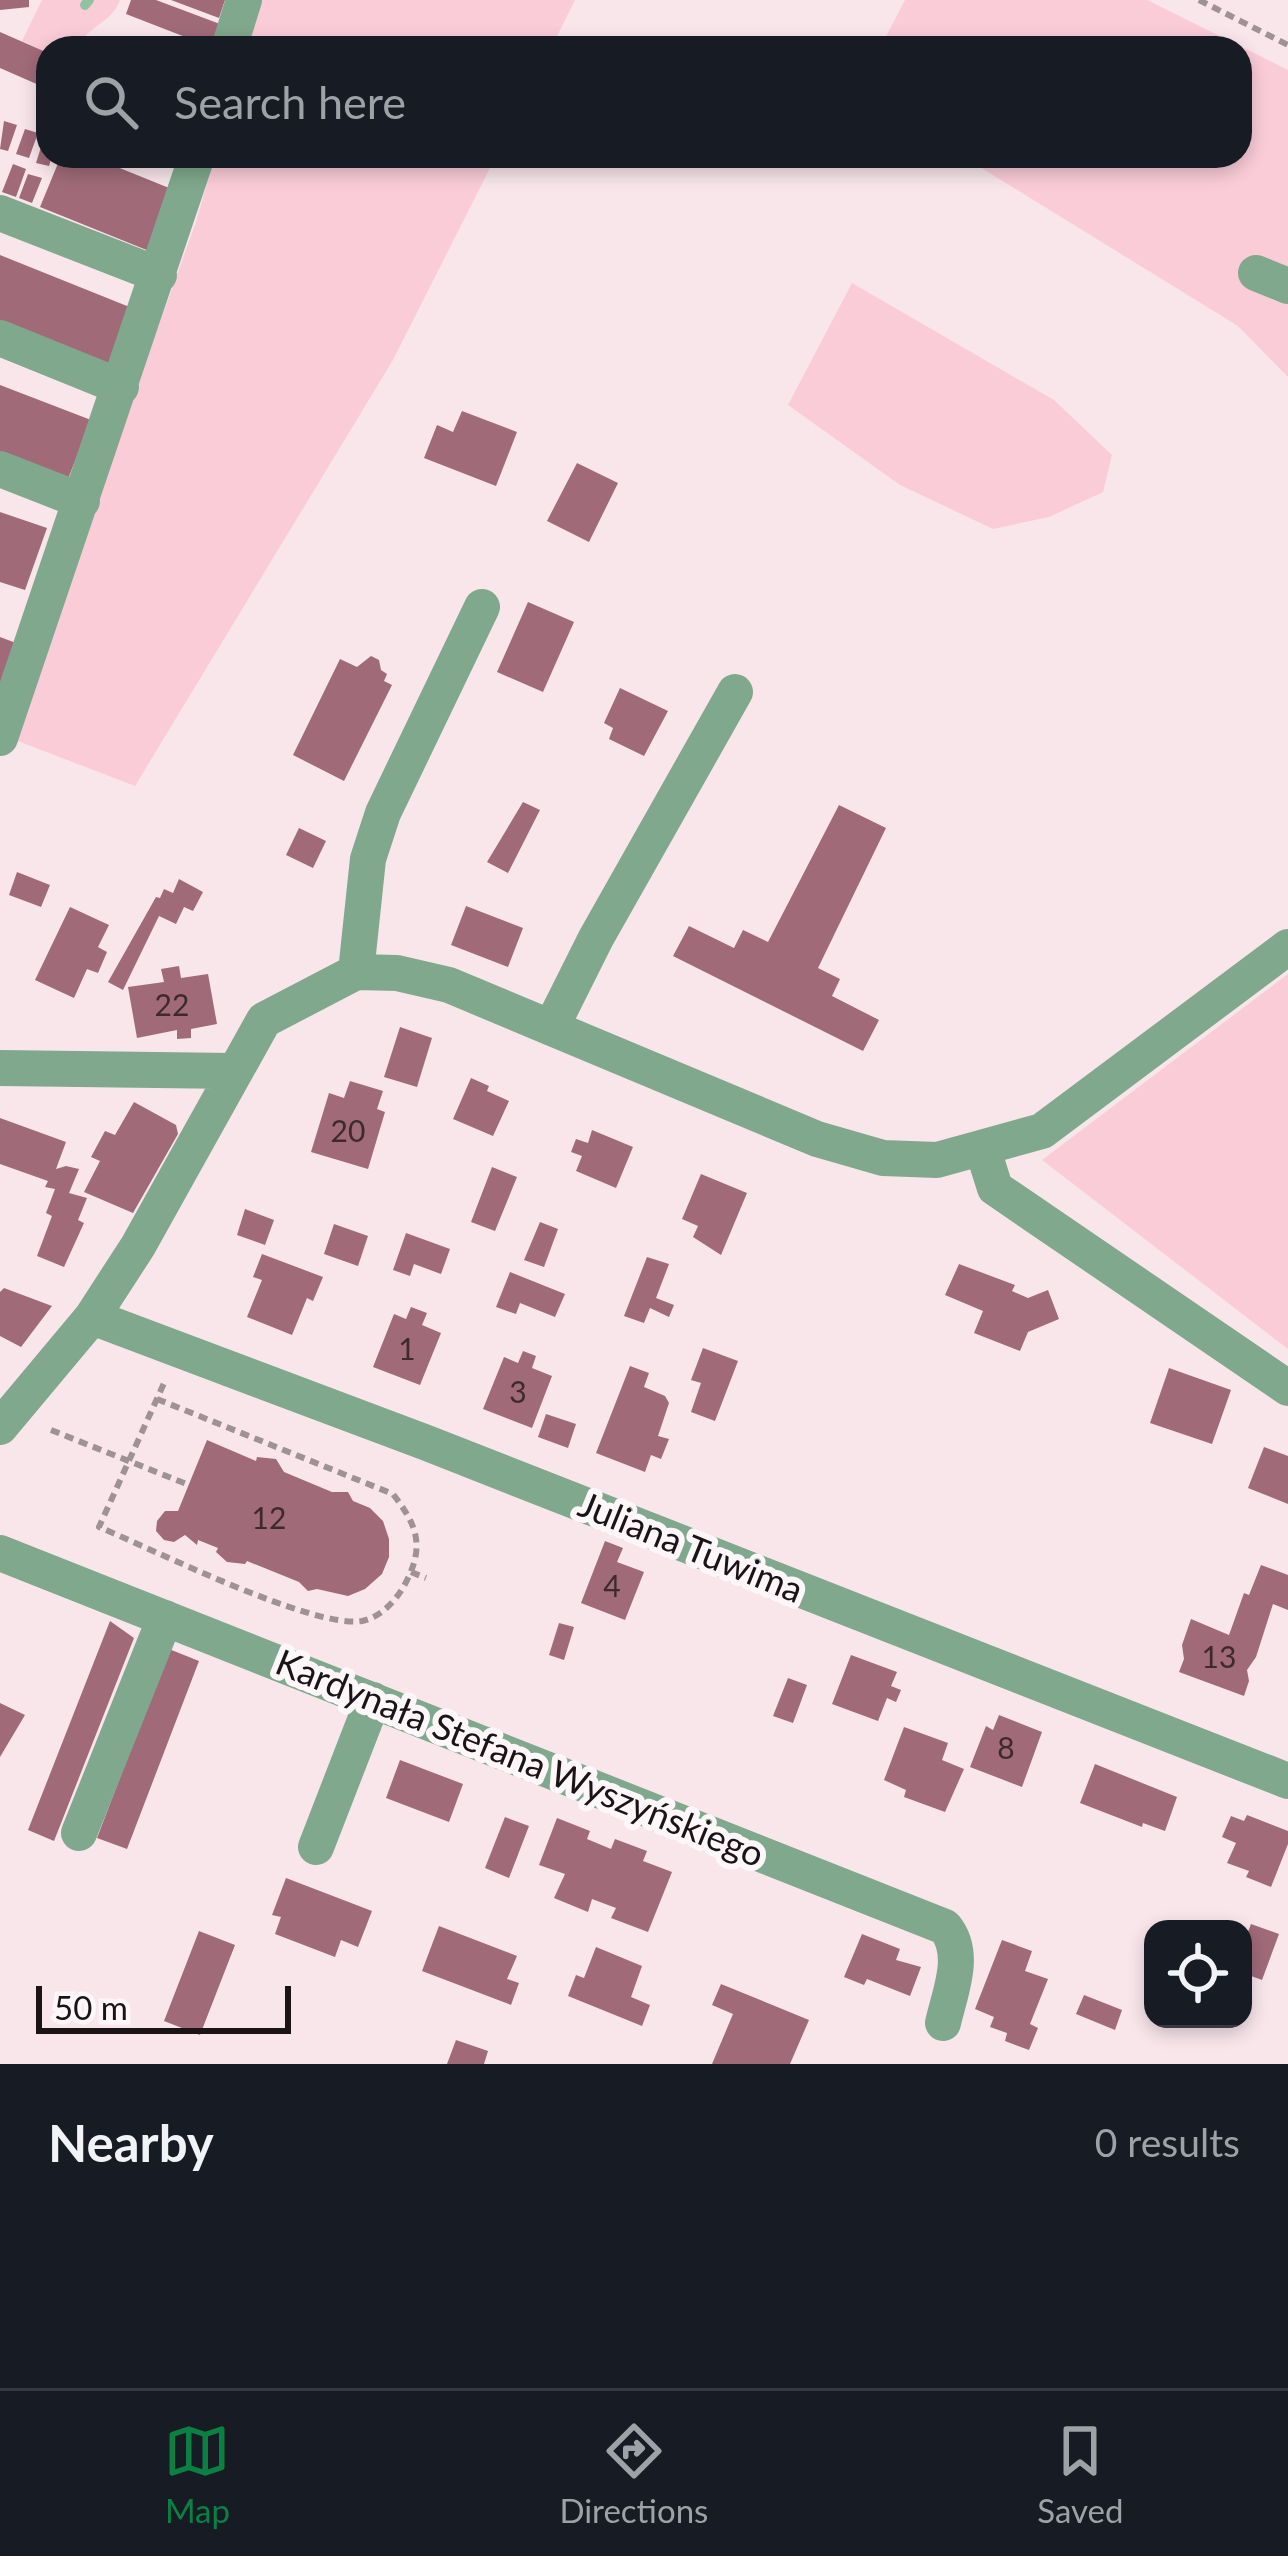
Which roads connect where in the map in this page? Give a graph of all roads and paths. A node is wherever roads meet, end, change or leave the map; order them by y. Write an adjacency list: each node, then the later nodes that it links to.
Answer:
1 (244, 0): 3 (street)
2 (1199, 0): 4 (path)
3 (234, 36)
4 (1288, 45)
5 (193, 168): 7 (street)
6 (0, 213): 7 (street)
7 (159, 275): 9 (street)
8 (0, 338): 9 (street)
9 (121, 386): 11 (street)
10 (0, 469): 11 (street)
11 (82, 500): 14 (street)
12 (482, 607): 16 (street)
13 (735, 692): 17 (street)
14 (0, 738)
15 (1288, 946): 20 (street)
16 (356, 972): 17 (street); 19 (street)
17 (551, 1028): 20 (street)
18 (0, 1068): 19 (street)
19 (234, 1072): 21 (street)
20 (982, 1150): 23 (street)
21 (92, 1318): 25 (street); 34 (street, Juliana Tuwima)
22 (171, 1367): 24 (path)
23 (1288, 1388)
24 (157, 1399): 27 (path); 30 (path)
25 (0, 1427)
26 (52, 1430): 27 (path)
27 (130, 1462): 28 (path); 30 (path)
28 (188, 1485)
29 (0, 1553): 32 (street, Kardynała Stefana Wyszyńskiego)
30 (411, 1572): 31 (path)
31 (426, 1578)
32 (165, 1618): 33 (street, Kardynała Stefana Wyszyńskiego); 35 (street)
33 (374, 1700): 36 (street); 37 (street, Kardynała Stefana Wyszyńskiego)
34 (1288, 1781)
35 (79, 1833)
36 (316, 1847)
37 (943, 2023)

